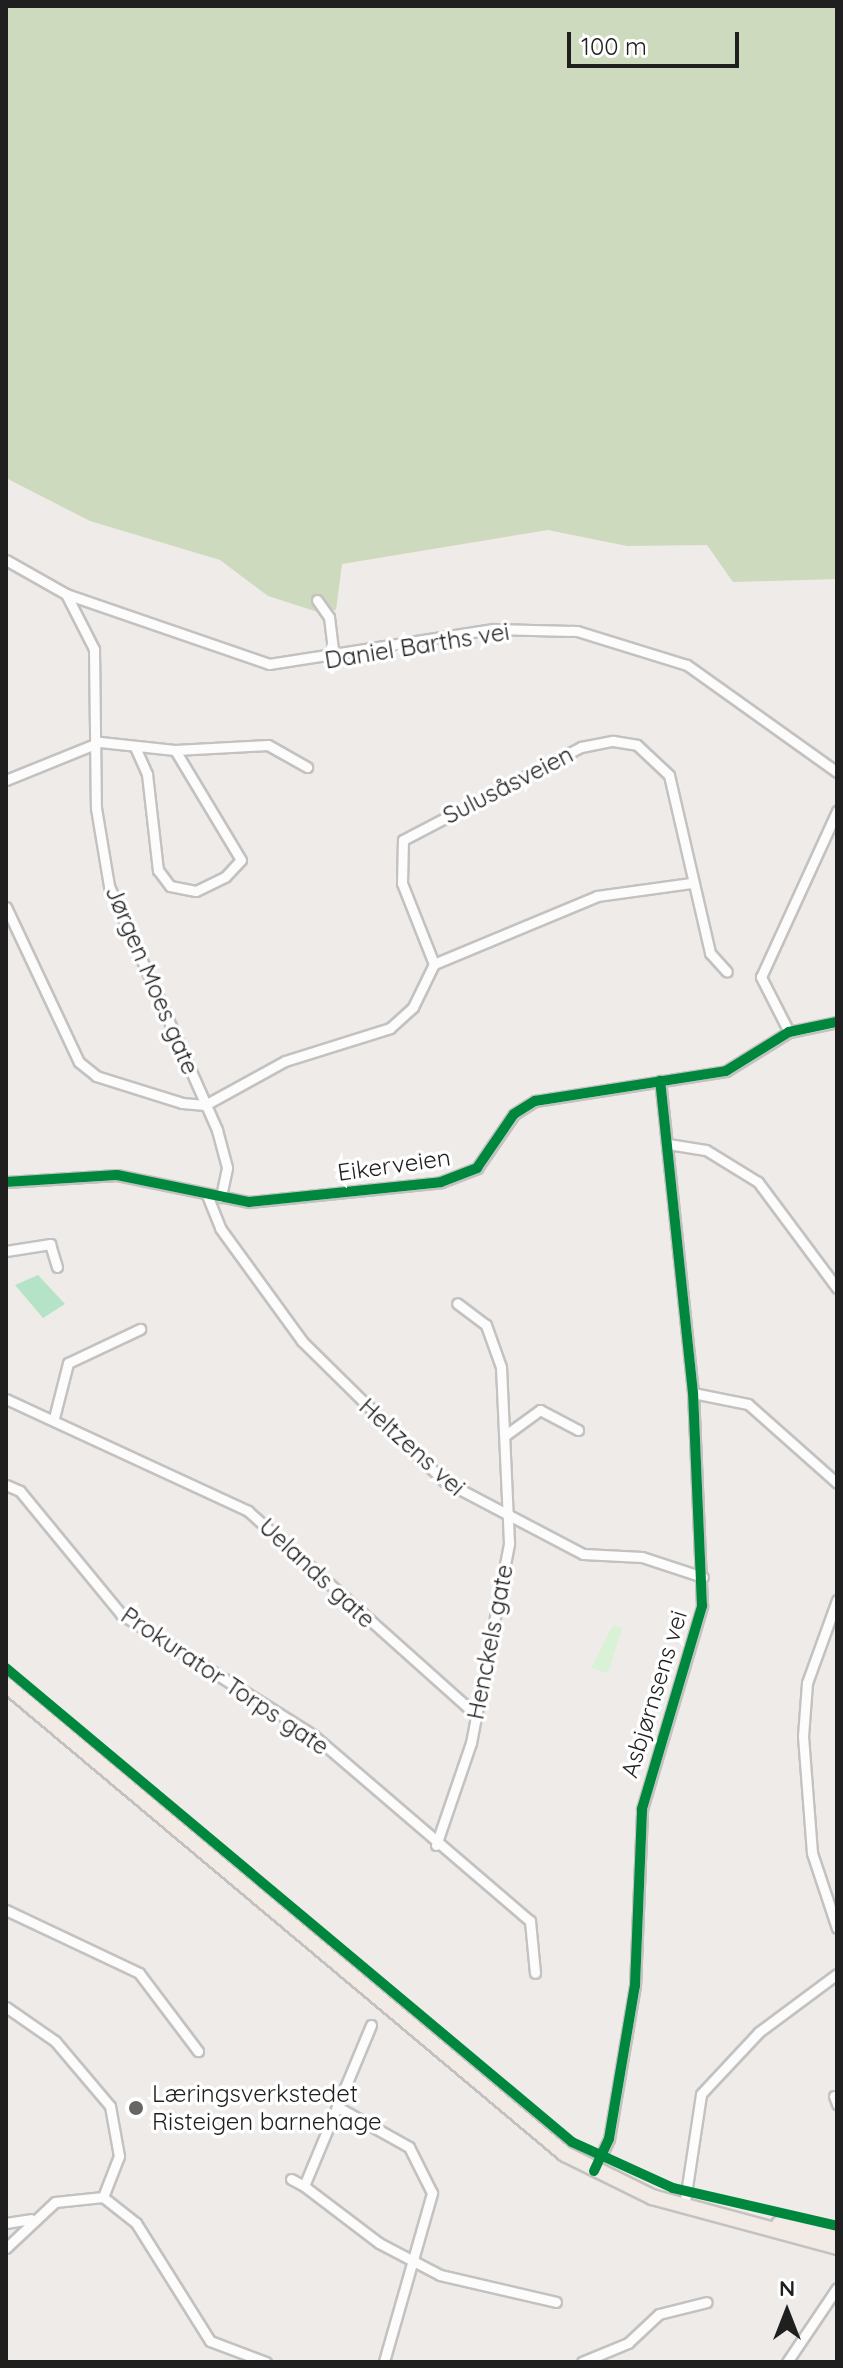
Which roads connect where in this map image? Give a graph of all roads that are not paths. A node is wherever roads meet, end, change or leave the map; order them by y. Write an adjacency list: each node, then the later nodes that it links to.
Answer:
1 (6, 560): 2 (street)
2 (66, 594): 4 (street, Daniel Barths vei); 5 (street, Jørgen Moes gate)
3 (317, 600): 4 (street)
4 (334, 658): 9 (street, Daniel Barths vei)
5 (100, 742): 6 (street); 10 (street); 19 (street, Jørgen Moes gate)
6 (135, 747): 7 (street); 7 (street)
7 (175, 750): 8 (street)
8 (307, 767)
9 (837, 772)
10 (6, 780)
11 (837, 811): 17 (street)
12 (691, 883): 14 (street); 14 (street, Sulusåsveien); 15 (street, Sulusåsveien)
13 (6, 907): 19 (street)
14 (434, 964): 19 (street)
15 (727, 972)
16 (837, 1022): 17 (street, Eikerveien)
17 (789, 1032): 18 (street, Eikerveien)
18 (660, 1081): 20 (street, Asbjørnsens vei); 23 (street, Eikerveien)
19 (205, 1105): 23 (street, Jørgen Moes gate)
20 (668, 1144): 26 (street); 29 (street, Asbjørnsens vei)
21 (6, 1182): 22 (street, Eikerveien)
22 (207, 1195): 23 (street, Eikerveien); 36 (street, Heltzens vei)
23 (221, 1197)
24 (6, 1251): 25 (street)
25 (57, 1267)
26 (837, 1288)
27 (457, 1303): 33 (street, Henckels gate)
28 (140, 1329): 31 (street)
29 (693, 1393): 34 (street); 37 (street, Asbjørnsens vei)
30 (6, 1399): 31 (street, Uelands gate)
31 (54, 1418): 40 (street, Uelands gate)
32 (578, 1430): 33 (street)
33 (507, 1434): 36 (street, Henckels gate)
34 (837, 1483)
35 (6, 1485): 41 (street, Prokurator Torps gate)
36 (510, 1513): 37 (street, Heltzens vei); 40 (street, Henckels gate)
37 (703, 1577): 50 (street, Asbjørnsens vei)
38 (837, 1600): 43 (street)
39 (6, 1685): 50 (main road)
40 (476, 1715): 41 (street, Henckels gate)
41 (436, 1845): 44 (street, Prokurator Torps gate)
42 (6, 1910): 48 (street)
43 (837, 1928)
44 (535, 1973)
45 (837, 1974): 54 (street)
46 (6, 2007): 53 (street)
47 (371, 2025): 49 (street)
48 (198, 2051)
49 (341, 2109): 52 (street); 61 (street)
50 (594, 2171): 54 (main road)
51 (291, 2179): 52 (street)
52 (304, 2186): 61 (street)
53 (103, 2197): 56 (street); 66 (street)
54 (684, 2207): 55 (main road)
55 (719, 2216): 58 (main road); 59 (main road)
56 (31, 2219): 57 (street); 60 (street)
57 (6, 2223)
58 (837, 2234)
59 (837, 2247)
60 (6, 2248)
61 (416, 2264): 64 (street); 70 (street)
62 (837, 2276): 63 (street)
63 (836, 2290): 72 (street)
64 (556, 2302)
65 (707, 2302): 71 (street)
66 (220, 2349): 67 (street); 68 (street); 69 (street)
67 (217, 2362)
68 (226, 2362)
69 (266, 2362)
70 (384, 2362)
71 (582, 2362)
72 (787, 2362)

